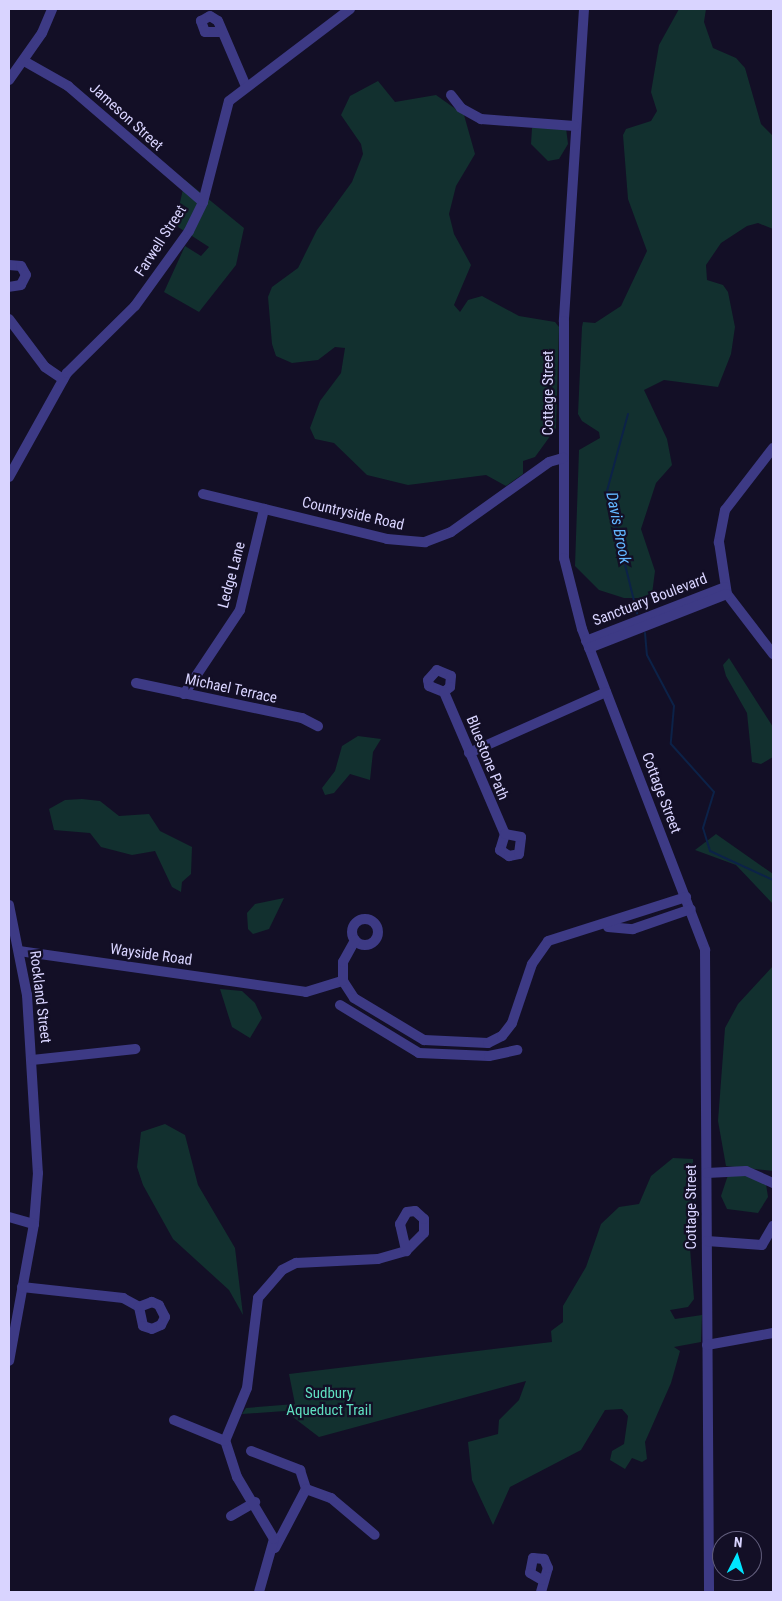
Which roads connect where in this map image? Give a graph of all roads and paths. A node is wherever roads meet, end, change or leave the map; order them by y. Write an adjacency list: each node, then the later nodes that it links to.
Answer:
1 (52, 9): 5 (street)
2 (349, 9): 7 (street, Farwell Street)
3 (584, 9): 9 (street, Cottage Street)
4 (220, 32): 4 (street); 7 (street)
5 (24, 61): 6 (street); 10 (street, Jameson Street)
6 (9, 80)
7 (245, 84): 10 (street, Farwell Street)
8 (451, 95): 9 (street)
9 (575, 126): 16 (street, Cottage Street)
10 (203, 202): 14 (street, Farwell Street)
11 (9, 265): 12 (street)
12 (9, 287)
13 (9, 319): 14 (street)
14 (63, 379): 17 (street, Farwell Street)
15 (773, 448): 20 (street)
16 (563, 458): 19 (street, Countryside Road); 21 (street, Cottage Street)
17 (9, 477)
18 (203, 494): 19 (street, Countryside Road)
19 (264, 509): 26 (street, Ledge Lane)
20 (726, 590): 21 (street, Sanctuary Boulevard); 22 (street)
21 (588, 644): 25 (street, Cottage Street)
22 (773, 654)
23 (136, 683): 26 (street, Michael Terrace)
24 (444, 692): 28 (street, Bluestone Path)
25 (606, 692): 28 (street); 30 (street, Cottage Street)
26 (184, 694): 27 (street, Michael Terrace)
27 (318, 726)
28 (469, 753): 29 (street, Bluestone Path)
29 (505, 834)
30 (686, 897): 32 (street, Cottage Street); 33 (street)
31 (9, 905): 35 (street, Rockland Street)
32 (691, 909): 33 (street); 47 (street, Cottage Street)
33 (603, 926): 41 (street)
34 (355, 940): 36 (street)
35 (19, 951): 36 (street, Wayside Road); 46 (street, Rockland Street)
36 (343, 981): 38 (street)
37 (340, 1005): 39 (street)
38 (378, 1013): 39 (street); 40 (street)
39 (370, 1025): 44 (street)
40 (424, 1040): 41 (street); 44 (street)
41 (495, 1040): 45 (street)
42 (135, 1049): 46 (street)
43 (517, 1050): 45 (street)
44 (419, 1053): 45 (street)
45 (497, 1054)
46 (32, 1060): 50 (street, Rockland Street)
47 (707, 1173): 48 (street); 52 (street, Cottage Street)
48 (773, 1183)
49 (9, 1217): 50 (street)
50 (34, 1224): 54 (street, Rockland Street)
51 (773, 1226): 52 (street)
52 (707, 1241): 57 (street, Cottage Street)
53 (406, 1251): 60 (street)
54 (22, 1287): 55 (street); 58 (street, Rockland Street)
55 (139, 1307)
56 (773, 1333): 57 (street)
57 (707, 1345): 70 (street, Cottage Street)
58 (9, 1361)
59 (174, 1420): 60 (street)
60 (226, 1441): 63 (street)
61 (251, 1451): 62 (street)
62 (306, 1489): 65 (street); 66 (street)
63 (256, 1502): 64 (street); 66 (street)
64 (231, 1516)
65 (375, 1536)
66 (275, 1548): 68 (street)
67 (542, 1580): 69 (street)
68 (259, 1592)
69 (541, 1592)
70 (709, 1592)

